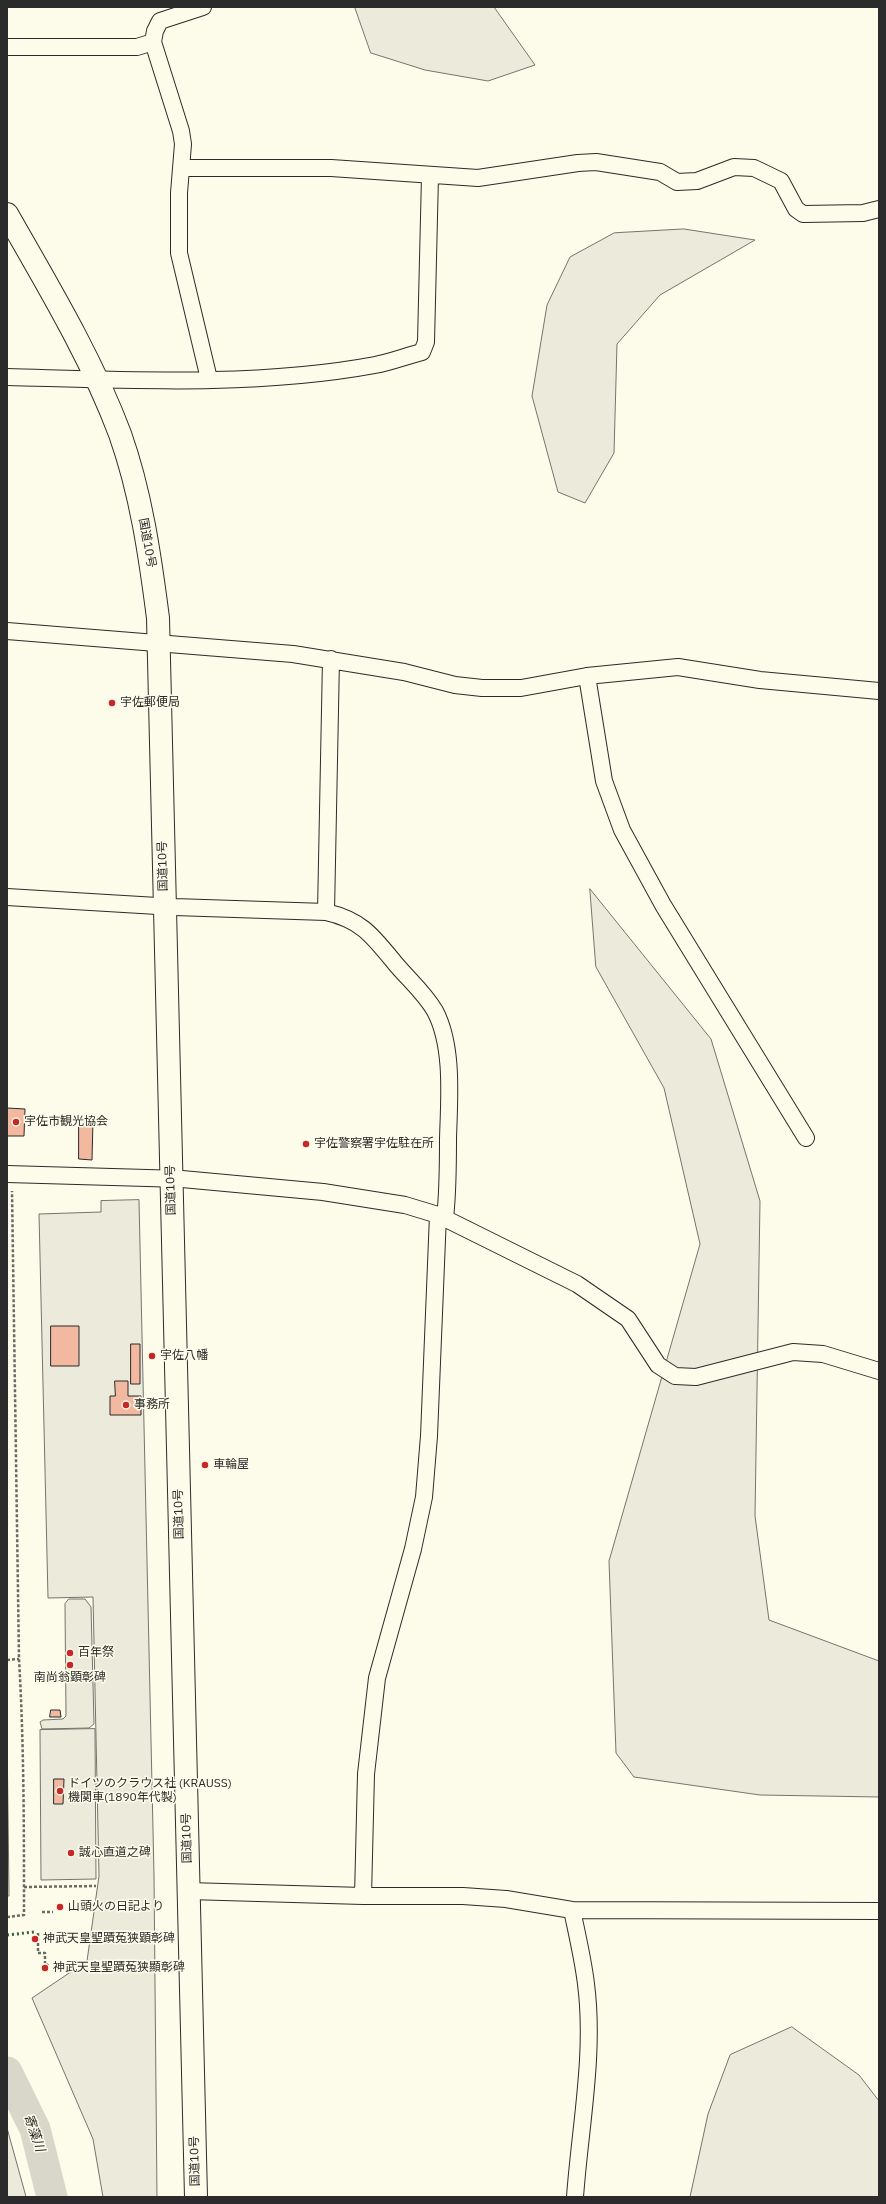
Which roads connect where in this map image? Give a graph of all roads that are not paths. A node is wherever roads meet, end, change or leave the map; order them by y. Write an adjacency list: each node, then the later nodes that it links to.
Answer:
1 (203, 7): 2 (street)
2 (153, 42): 3 (street); 4 (street)
3 (7, 47)
4 (181, 168): 5 (street); 9 (street)
5 (430, 176): 6 (street); 9 (street)
6 (879, 209)
7 (7, 214): 10 (highway, 国道10号)
8 (7, 377): 10 (street)
9 (209, 379): 10 (street)
10 (98, 380): 12 (highway, 国道10号)
11 (7, 630): 12 (street)
12 (159, 643): 13 (street); 17 (highway, 国道10号)
13 (331, 659): 14 (street); 18 (street)
14 (587, 676): 15 (street); 19 (street)
15 (879, 691)
16 (7, 897): 17 (street)
17 (164, 906): 18 (street); 21 (highway, 国道10号)
18 (326, 912): 22 (street)
19 (806, 1138)
20 (9, 1174): 21 (street)
21 (171, 1178): 22 (street); 24 (highway, 国道10号)
22 (442, 1216): 23 (street); 25 (street)
23 (879, 1371)
24 (188, 1891): 25 (street); 28 (highway, 国道10号)
25 (363, 1896): 26 (street)
26 (572, 1910): 27 (street); 29 (street)
27 (879, 1910)
28 (196, 2197)
29 (575, 2197)

